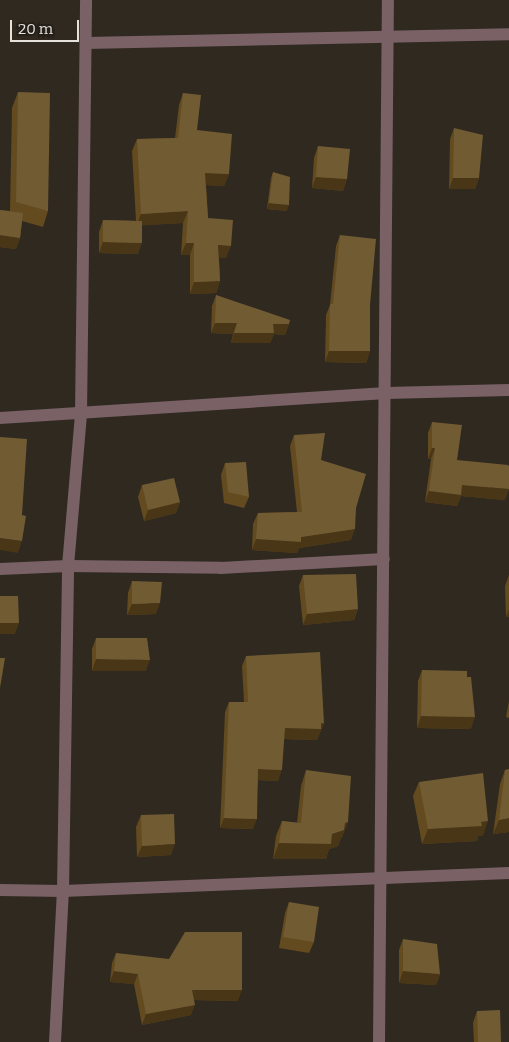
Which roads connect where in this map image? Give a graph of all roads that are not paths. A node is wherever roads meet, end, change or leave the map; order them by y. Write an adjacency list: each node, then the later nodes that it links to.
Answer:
1 (86, 0): 5 (street)
2 (388, 0): 4 (street)
3 (509, 34): 4 (street)
4 (387, 36): 5 (street); 7 (street)
5 (86, 43): 8 (street)
6 (509, 390): 7 (street)
7 (386, 392): 8 (street); 10 (street)
8 (81, 415): 9 (street); 11 (street)
9 (0, 418)
10 (384, 559): 11 (street); 14 (street)
11 (68, 566): 12 (street); 16 (street)
12 (0, 569)
13 (509, 873): 14 (street)
14 (380, 878): 16 (street); 18 (street)
15 (0, 890): 16 (street)
16 (63, 891): 17 (street)
17 (55, 1042)
18 (379, 1042)

